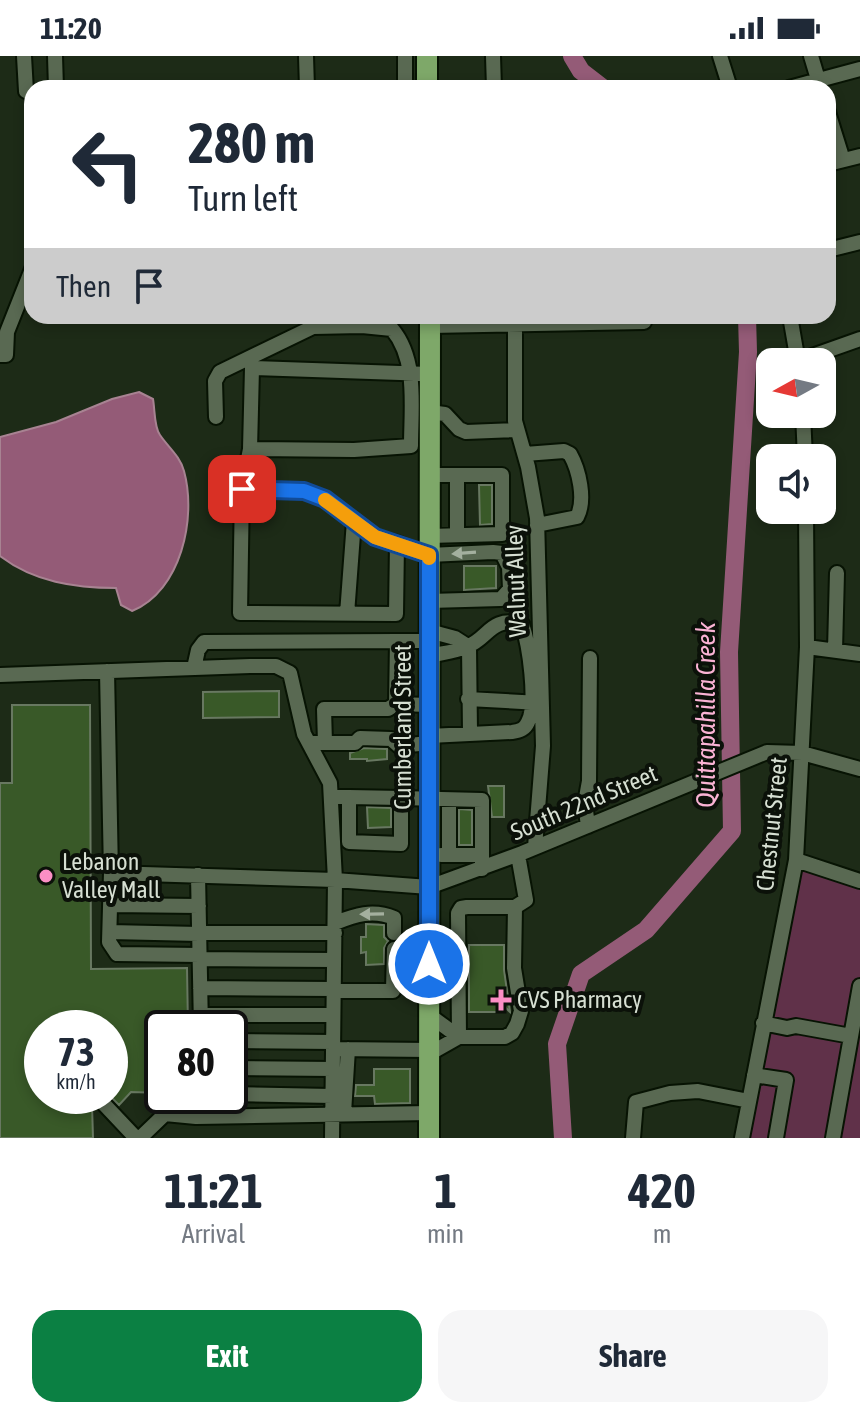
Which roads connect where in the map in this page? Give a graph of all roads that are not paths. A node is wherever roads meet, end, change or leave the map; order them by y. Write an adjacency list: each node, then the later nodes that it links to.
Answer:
1 (24, 56): 10 (street)
2 (55, 56): 11 (street)
3 (306, 56): 12 (street)
4 (405, 56): 13 (street)
5 (427, 56): 14 (highway)
6 (493, 56): 15 (street)
7 (720, 56): 16 (street)
8 (811, 56): 17 (street)
9 (860, 69): 18 (street)
10 (25, 80)
11 (56, 80)
12 (307, 80)
13 (405, 80)
14 (427, 80)
15 (494, 80)
16 (728, 80)
17 (818, 80)
18 (830, 80)
19 (860, 156): 20 (street)
20 (836, 162)
21 (860, 242): 22 (street)
22 (836, 248)
23 (24, 289): 30 (street)
24 (429, 324): 32 (highway, Cumberland Street)
25 (515, 324): 35 (street, Walnut Alley)
26 (791, 324): 28 (street)
27 (860, 339): 29 (street)
28 (796, 348)
29 (835, 348)
30 (3, 355)
31 (252, 362): 32 (street); 32 (street); 34 (street); 36 (street)
32 (420, 374): 33 (highway, Cumberland Street); 36 (street)
33 (429, 412): 35 (street); 38 (highway, Cumberland Street)
34 (216, 417)
35 (517, 430): 37 (street, Walnut Alley)
36 (250, 449): 40 (street)
37 (525, 454): 43 (street, Walnut Alley); 43 (street)
38 (429, 475): 39 (street); 46 (highway, Cumberland Street)
39 (457, 475): 44 (street); 44 (street)
40 (242, 489): 41 (street); 49 (street)
41 (354, 521): 45 (street); 49 (street)
42 (806, 524): 53 (street, Chestnut Street)
43 (537, 525): 61 (street, Walnut Alley)
44 (457, 535): 46 (street)
45 (397, 543): 46 (street); 49 (street)
46 (429, 546): 48 (highway, Cumberland Street); 48 (street, one-way to 46)
47 (837, 573): 54 (street)
48 (429, 601): 51 (highway, Cumberland Street)
49 (347, 614)
50 (397, 641): 51 (street); 57 (street); 62 (street)
51 (429, 643): 52 (street); 52 (street); 63 (highway, Cumberland Street)
52 (469, 647): 60 (street); 61 (street)
53 (807, 647): 54 (street); 68 (street, Chestnut Street)
54 (835, 650): 55 (street)
55 (860, 654)
56 (590, 658): 74 (street)
57 (194, 668): 58 (street); 66 (street)
58 (107, 671): 59 (street); 80 (street)
59 (0, 675)
60 (468, 699): 61 (street); 64 (street)
61 (536, 702): 64 (street); 75 (street, Walnut Alley)
62 (396, 704): 63 (street); 67 (street)
63 (429, 705): 65 (highway, Cumberland Street)
64 (470, 732): 65 (street)
65 (429, 739): 67 (street); 73 (highway, Cumberland Street)
66 (309, 743): 67 (street); 70 (street)
67 (325, 743)
68 (802, 753): 69 (street, South 22nd Street); 74 (street, South 22nd Street); 78 (street, Chestnut Street)
69 (860, 769)
70 (331, 797): 71 (street); 82 (street)
71 (349, 797): 72 (street); 72 (street)
72 (401, 798): 73 (street)
73 (439, 799): 76 (highway, Cumberland Street); 79 (street)
74 (588, 826): 75 (street, South 22nd Street)
75 (535, 847): 77 (street, South 22nd Street)
76 (439, 854): 79 (street); 84 (highway, Cumberland Street)
77 (518, 855): 79 (street, South 22nd Street); 87 (street)
78 (796, 860): 83 (street); 102 (street, Chestnut Street)
79 (482, 862): 84 (street, South 22nd Street)
80 (111, 873): 81 (street); 85 (street)
81 (198, 875): 82 (street); 86 (street)
82 (335, 880): 84 (street); 88 (street)
83 (860, 881)
84 (429, 887): 100 (highway, Cumberland Street)
85 (110, 905): 86 (street); 89 (street)
86 (199, 906): 91 (street)
87 (515, 907): 104 (street); 104 (street)
88 (335, 928): 90 (street, one-way to 88); 91 (street); 94 (street)
89 (110, 932): 91 (street); 93 (street)
90 (394, 933)
91 (199, 934): 93 (street)
92 (394, 949): 97 (street)
93 (200, 957): 94 (street); 96 (street)
94 (334, 960): 97 (street)
95 (860, 986): 103 (street)
96 (200, 988): 97 (street); 98 (street)
97 (334, 990): 99 (street)
98 (201, 1010)
99 (333, 1015): 101 (street); 106 (street)
100 (429, 1015): 104 (street); 107 (highway, Cumberland Street)
101 (248, 1019)
102 (763, 1023): 103 (street); 111 (street, Chestnut Street)
103 (851, 1036): 110 (street)
104 (459, 1037): 107 (street)
105 (248, 1042): 106 (street)
106 (338, 1047): 107 (street); 109 (street); 118 (street)
107 (429, 1052): 115 (highway, Cumberland Street)
108 (248, 1068): 109 (street)
109 (333, 1069): 113 (street)
110 (854, 1071): 126 (street)
111 (754, 1075): 114 (street, Chestnut Street); 125 (street)
112 (248, 1094): 113 (street)
113 (332, 1096): 118 (street)
114 (749, 1101): 123 (street); 124 (street, Chestnut Street)
115 (429, 1113): 118 (street); 122 (highway, Cumberland Street)
116 (114, 1114): 120 (street)
117 (198, 1114): 119 (street)
118 (338, 1114): 119 (street); 121 (street)
119 (196, 1117): 120 (street)
120 (138, 1138)
121 (332, 1138)
122 (429, 1138)
123 (633, 1138)
124 (742, 1138)
125 (776, 1138)
126 (833, 1138)

